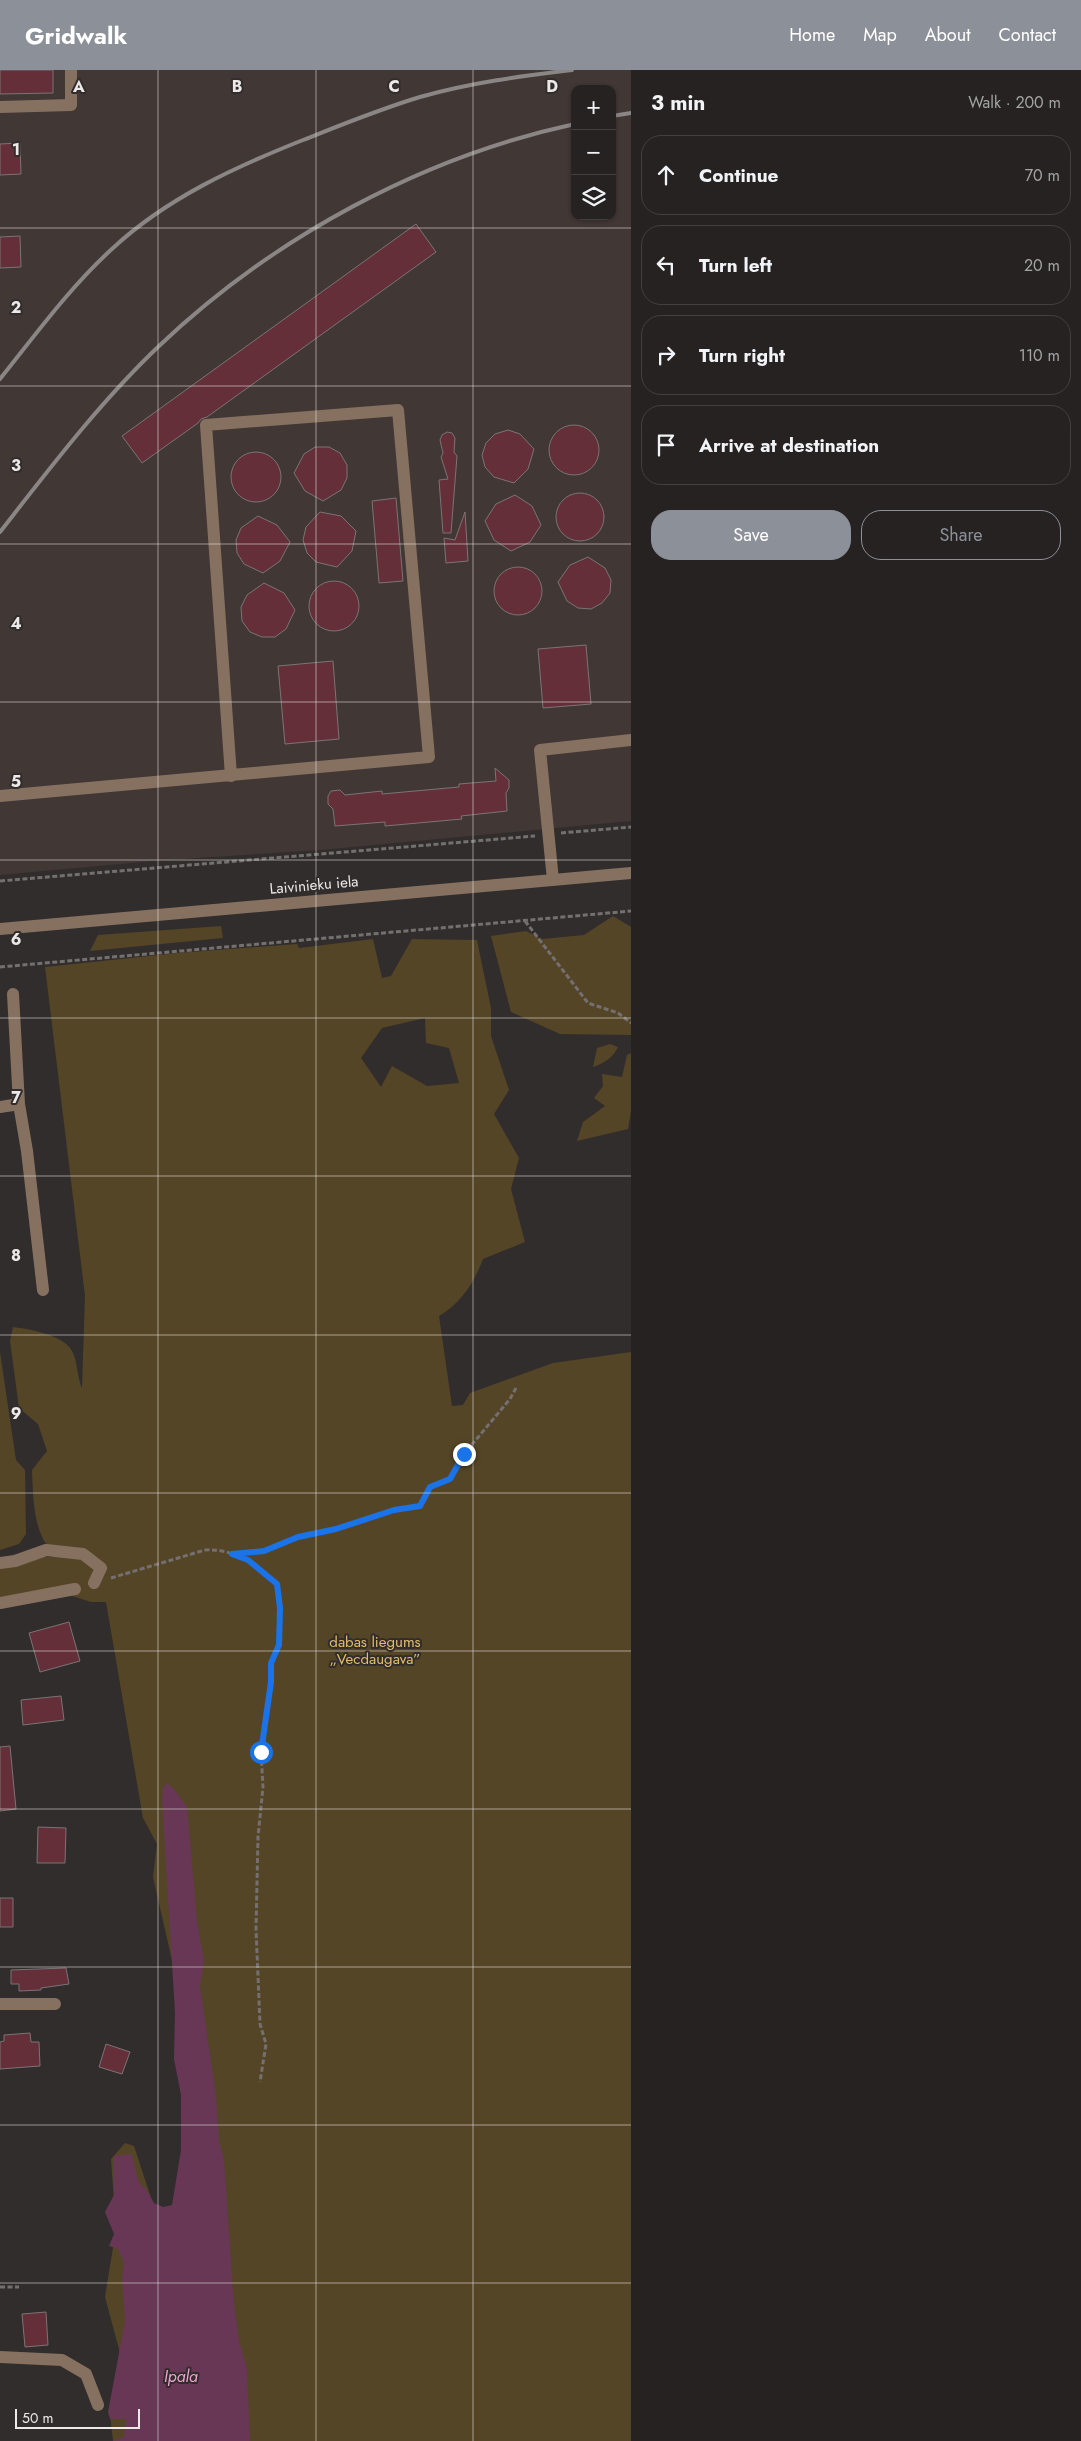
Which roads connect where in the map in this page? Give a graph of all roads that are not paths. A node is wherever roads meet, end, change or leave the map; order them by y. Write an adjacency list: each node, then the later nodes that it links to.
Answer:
1 (71, 70): 2 (street)
2 (0, 107)
3 (631, 740): 7 (street)
4 (231, 776): 4 (street); 5 (street)
5 (0, 796)
6 (631, 873): 7 (street, Laivinieku iela)
7 (553, 880): 8 (street, Laivinieku iela)
8 (0, 929)
9 (13, 994): 10 (street)
10 (19, 1104): 11 (street); 12 (street)
11 (0, 1107)
12 (42, 1290)
13 (0, 1563): 14 (street)
14 (94, 1583)
15 (75, 1589): 16 (street)
16 (0, 1603)
17 (0, 2004): 18 (street)
18 (55, 2004)
19 (0, 2357): 20 (street)
20 (98, 2405)

